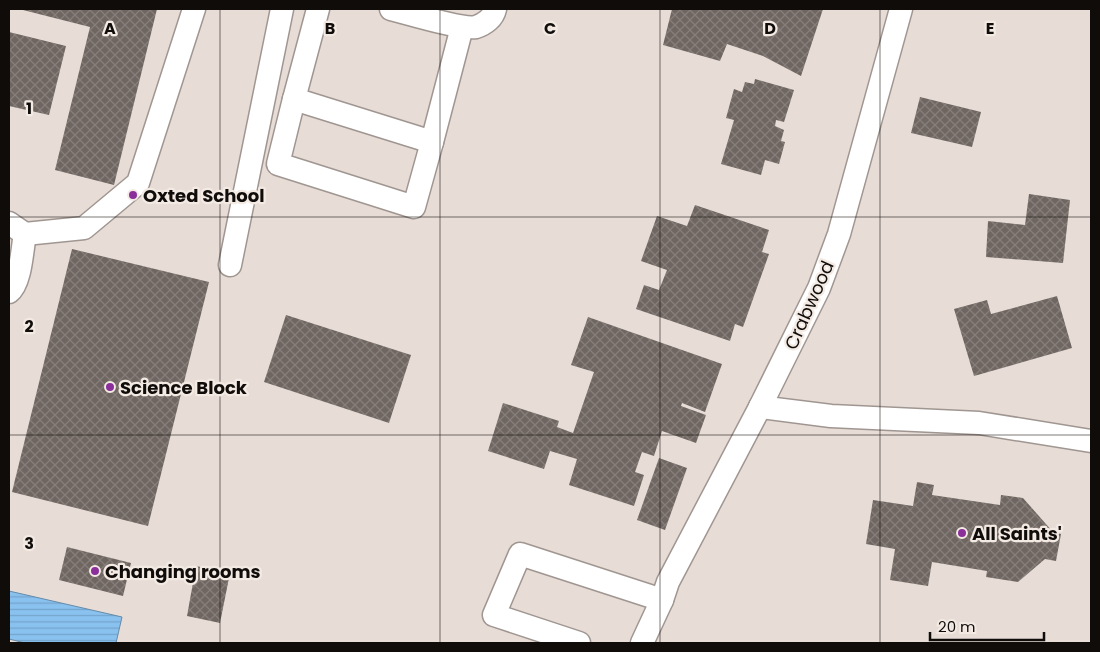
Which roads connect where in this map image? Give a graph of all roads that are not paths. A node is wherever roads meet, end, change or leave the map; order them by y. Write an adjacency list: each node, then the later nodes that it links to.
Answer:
1 (194, 9): 10 (lane)
2 (282, 9): 11 (lane)
3 (318, 9): 8 (lane)
4 (391, 9): 7 (lane)
5 (495, 9): 7 (lane)
6 (901, 9): 13 (lane, Crabwood)
7 (462, 27): 9 (lane)
8 (294, 99): 9 (lane); 9 (lane)
9 (432, 142)
10 (17, 228): 12 (lane)
11 (230, 265)
12 (9, 292)
13 (760, 407): 14 (lane); 15 (lane, Crabwood)
14 (1091, 441)
15 (665, 591): 16 (lane); 17 (lane, Crabwood)
16 (569, 642)
17 (642, 643)

